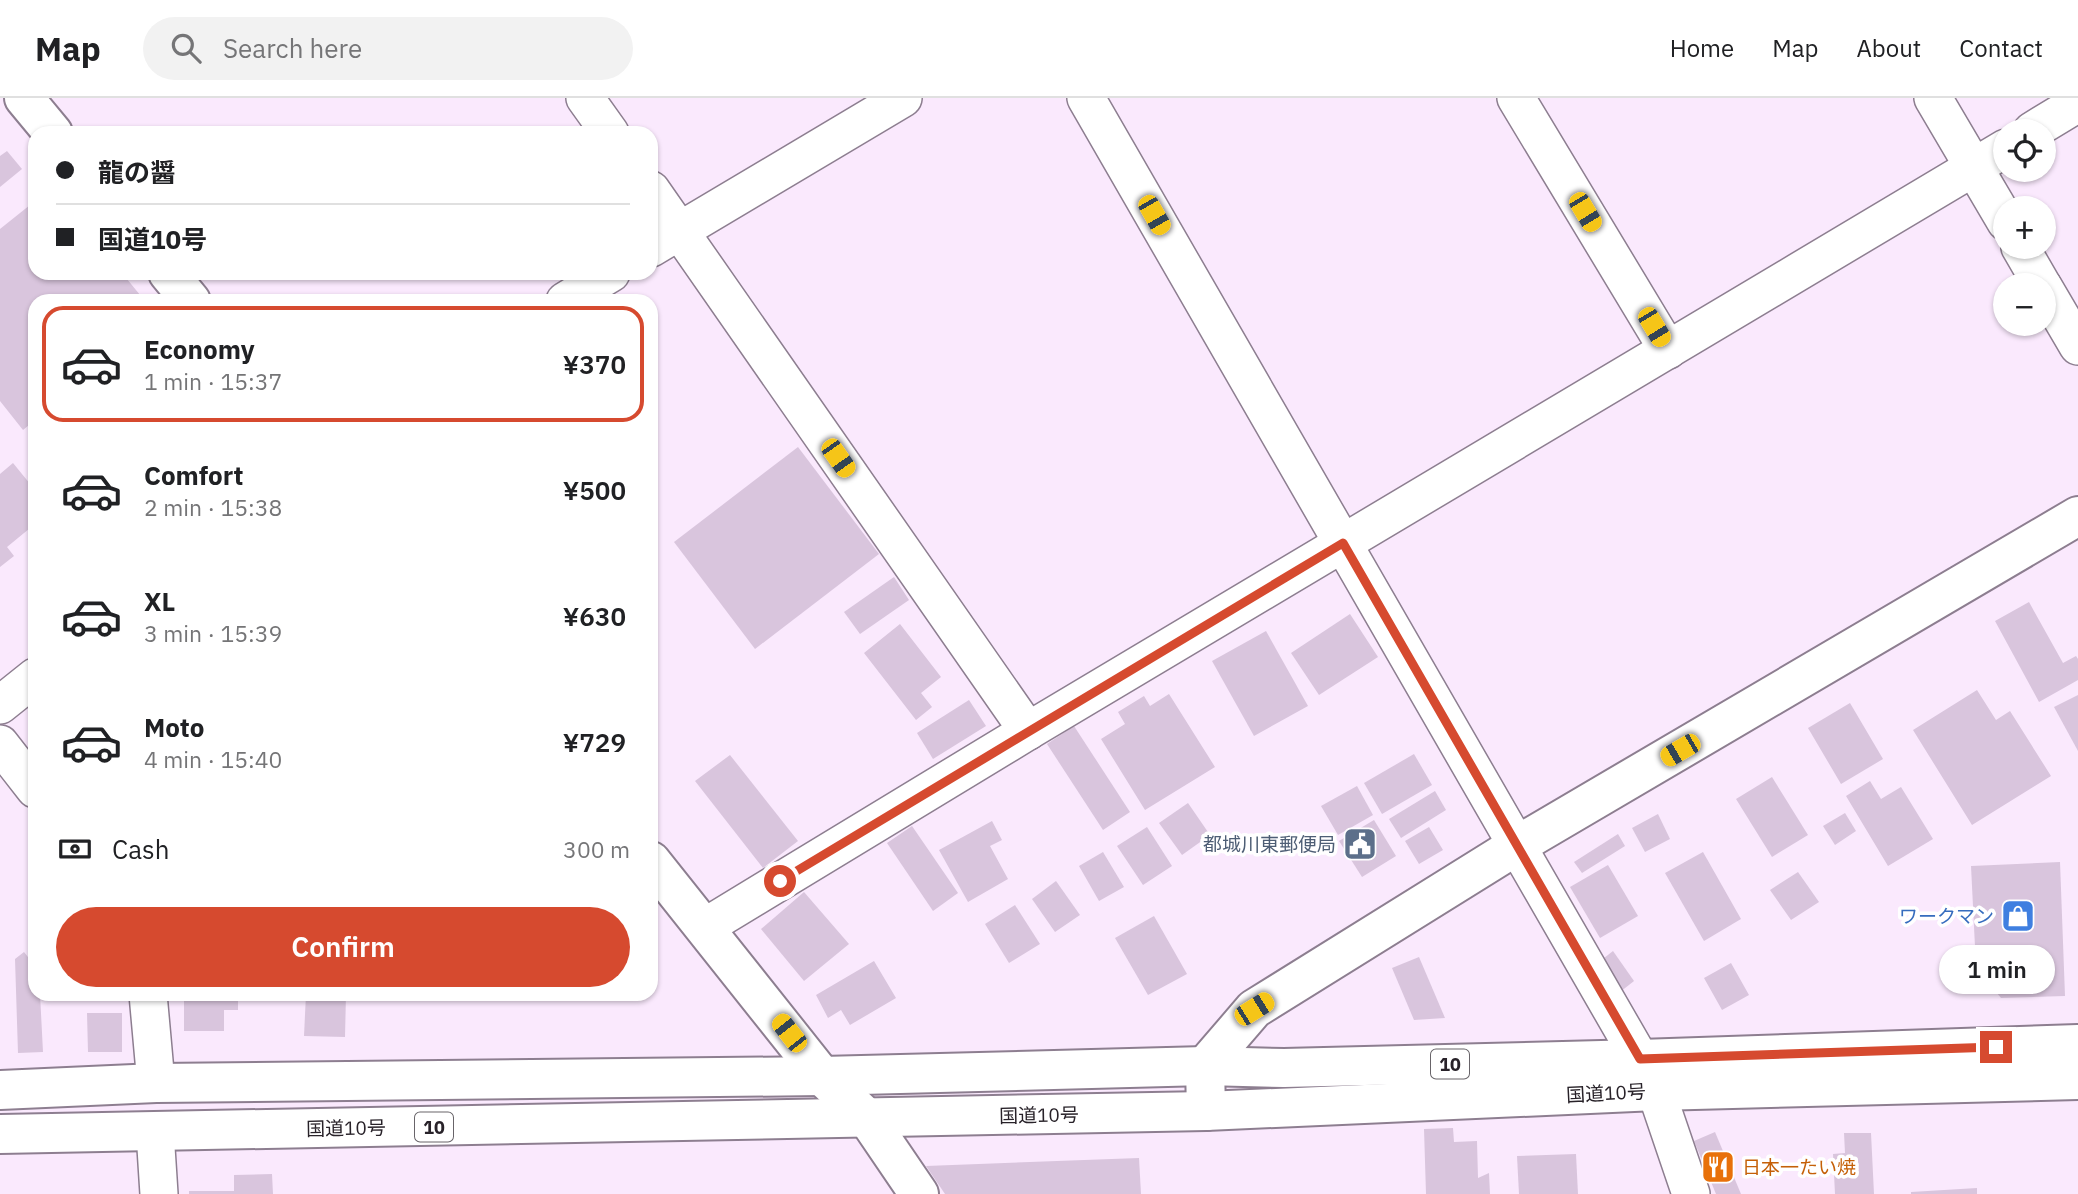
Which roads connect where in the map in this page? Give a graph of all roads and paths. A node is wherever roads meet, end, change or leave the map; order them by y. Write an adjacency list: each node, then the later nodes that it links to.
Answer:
1 (24, 98): 9 (main road)
2 (585, 98): 10 (street)
3 (903, 98): 15 (street)
4 (1087, 98): 24 (street)
5 (1516, 98): 22 (street)
6 (1933, 98): 12 (street)
7 (2078, 103): 8 (street)
8 (2052, 119)
9 (47, 126)
10 (605, 126)
11 (1993, 155): 12 (street)
12 (1973, 167): 13 (street); 22 (street)
13 (1993, 200)
14 (658, 215): 15 (street)
15 (665, 240): 27 (street)
16 (174, 280): 18 (main road)
17 (600, 280): 19 (street)
18 (185, 294)
19 (576, 294)
20 (2056, 309): 21 (street)
21 (2078, 346)
22 (1668, 350): 24 (street)
23 (2078, 516): 30 (main road)
24 (1343, 543): 27 (street); 30 (street)
25 (28, 683): 26 (street)
26 (0, 705)
27 (1028, 731): 32 (street)
28 (0, 744): 29 (street)
29 (28, 780)
30 (1516, 846): 35 (main road); 36 (street)
31 (658, 870): 32 (main road)
32 (705, 927): 37 (main road)
33 (149, 1001): 39 (street)
34 (2078, 1044): 36 (main road, 国道10号 / 10)
35 (1205, 1066): 36 (main road, 国道10号 / 10); 37 (main road, 国道10号 / 10); 41 (main road)
36 (1648, 1075): 38 (main road, 国道10号 / 10); 41 (main road, 国道10号 / 10); 47 (street)
37 (822, 1076): 39 (main road, 国道10号 / 10); 42 (main road)
38 (2078, 1080)
39 (156, 1083): 40 (main road, 国道10号 / 10)
40 (0, 1090)
41 (1206, 1111): 42 (main road, 国道10号 / 10)
42 (868, 1119): 43 (main road, 国道10号 / 10); 46 (main road)
43 (155, 1132): 44 (main road, 国道10号 / 10); 45 (street)
44 (0, 1134)
45 (159, 1194)
46 (919, 1194)
47 (1690, 1194)

